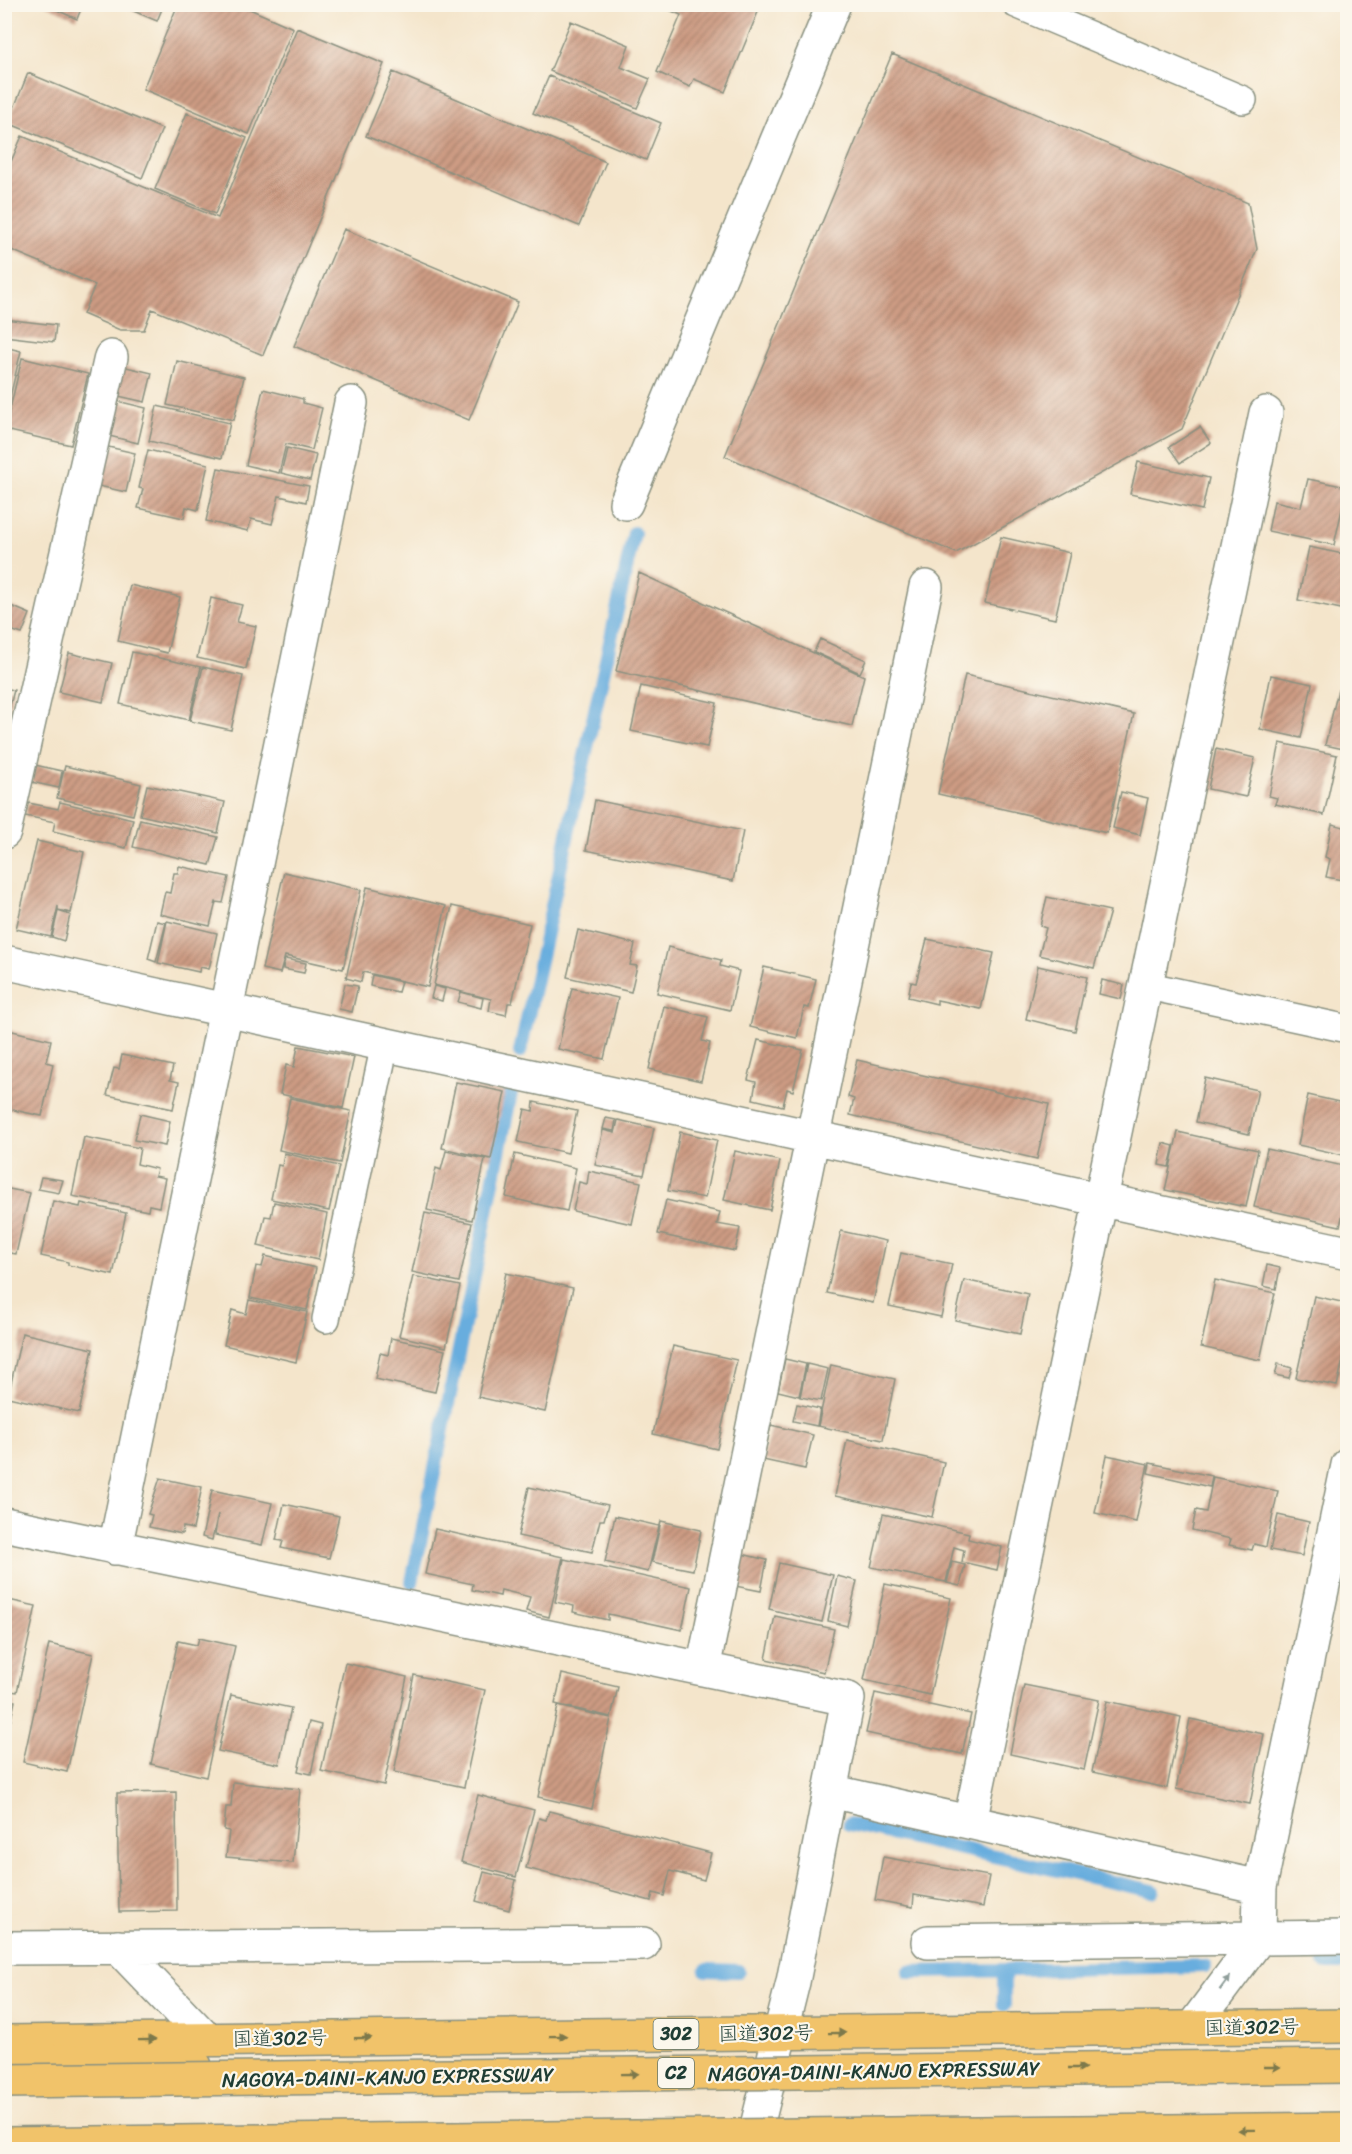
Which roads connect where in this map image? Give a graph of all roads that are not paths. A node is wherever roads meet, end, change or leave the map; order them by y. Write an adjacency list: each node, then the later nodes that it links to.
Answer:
1 (834, 4): 7 (street)
2 (1016, 4): 3 (lane)
3 (1243, 100)
4 (111, 357): 9 (street)
5 (351, 403): 12 (street)
6 (1266, 413): 11 (street)
7 (626, 503)
8 (926, 587): 15 (street)
9 (4, 832)
10 (4, 962): 12 (street)
11 (1144, 985): 13 (lane); 16 (street)
12 (225, 1010): 14 (street); 21 (street)
13 (1347, 1029)
14 (386, 1044): 15 (street); 18 (lane)
15 (813, 1137): 16 (street); 22 (street)
16 (1101, 1199): 17 (street); 24 (street)
17 (1347, 1253)
18 (326, 1319)
19 (1347, 1465): 25 (street)
20 (4, 1524): 21 (street)
21 (115, 1548): 22 (street)
22 (703, 1669): 23 (street)
23 (830, 1791): 24 (street); 34 (street)
24 (970, 1822): 25 (street)
25 (1260, 1887): 27 (street)
26 (1347, 1937): 27 (street)
27 (1259, 1938): 28 (street); 33 (street, one-way to 27)
28 (928, 1942)
29 (643, 1944): 30 (street)
30 (118, 1947): 31 (street); 35 (street)
31 (4, 1948)
32 (1347, 2026): 33 (highway, 国道302号 / 302)
33 (1192, 2028): 34 (highway, 国道302号 / 302, one-way to 33)
34 (781, 2033): 35 (highway, 国道302号 / 302, one-way to 34); 45 (street)
35 (206, 2039): 36 (highway, 国道302号 / 302, one-way to 35)
36 (4, 2042)
37 (4, 2059): 39 (highway, bridge)
38 (1347, 2066): 39 (highway, NAGOYA-DAINI-KANJO EXPRESSWAY / C2, one-way to 38, bridge)
39 (371, 2077): 40 (highway, NAGOYA-DAINI-KANJO EXPRESSWAY / C2, bridge)
40 (4, 2081)
41 (1347, 2129): 42 (highway, one-way to 42, bridge)
42 (131, 2142): 43 (highway, bridge); 44 (highway, bridge)
43 (4, 2144)
44 (55, 2150)
45 (751, 2150)

